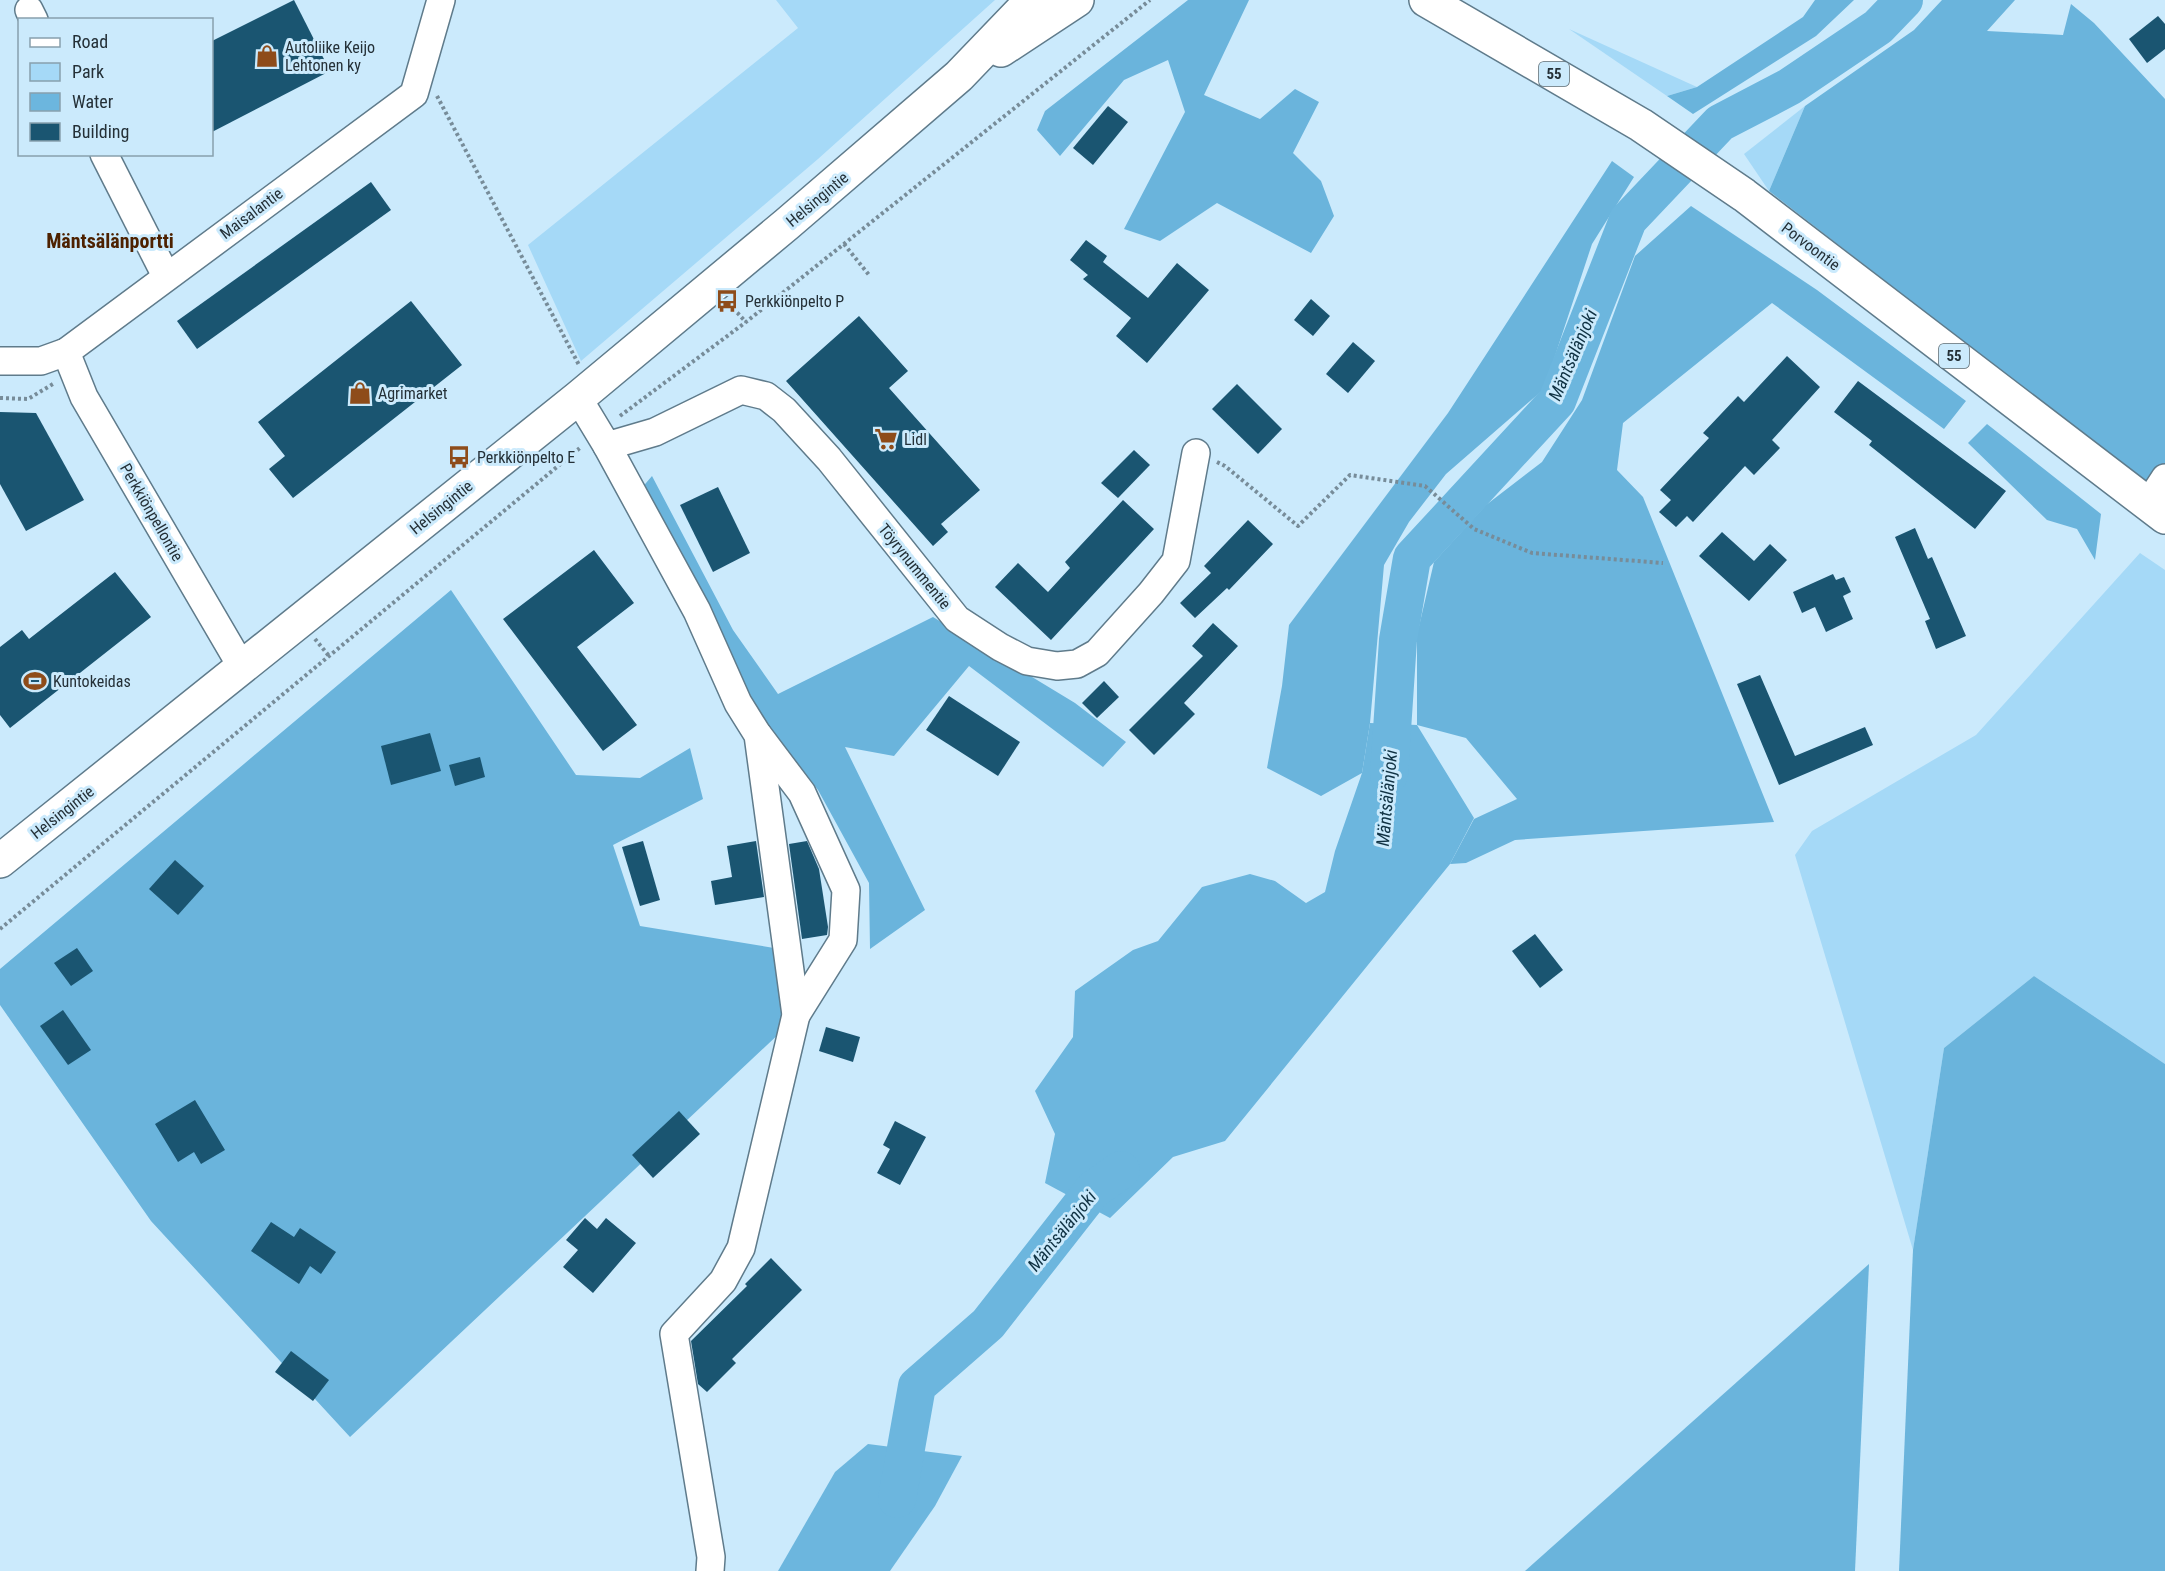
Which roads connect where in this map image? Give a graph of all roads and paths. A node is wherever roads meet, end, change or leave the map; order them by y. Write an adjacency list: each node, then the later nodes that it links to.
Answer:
1 (441, 0): 11 (street, Maisalantie)
2 (1032, 0): 6 (main road, Helsingintie)
3 (1077, 0): 6 (main road, Helsingintie)
4 (1150, 0): 9 (path)
5 (1425, 2): 19 (main road, Porvoontie / 55)
6 (959, 76): 16 (main road, Helsingintie)
7 (437, 95): 16 (path)
8 (105, 156): 11 (street)
9 (844, 244): 10 (path); 13 (path)
10 (869, 275)
11 (166, 276): 14 (street, Maisalantie)
12 (727, 301): 13 (path)
13 (746, 322): 17 (path)
14 (66, 352): 15 (street, Maisalantie); 21 (street, Perkkiönpellontie)
15 (0, 361)
16 (584, 393): 17 (street); 21 (main road, Helsingintie)
17 (602, 439): 18 (street, Töyrynummentie); 22 (street); 24 (path)
18 (1196, 453): 20 (path)
19 (2159, 499)
20 (1663, 563)
21 (243, 669): 23 (main road, Helsingintie)
22 (758, 735): 25 (street); 25 (street)
23 (0, 861)
24 (0, 929)
25 (796, 1015): 26 (street)
26 (710, 1571)

